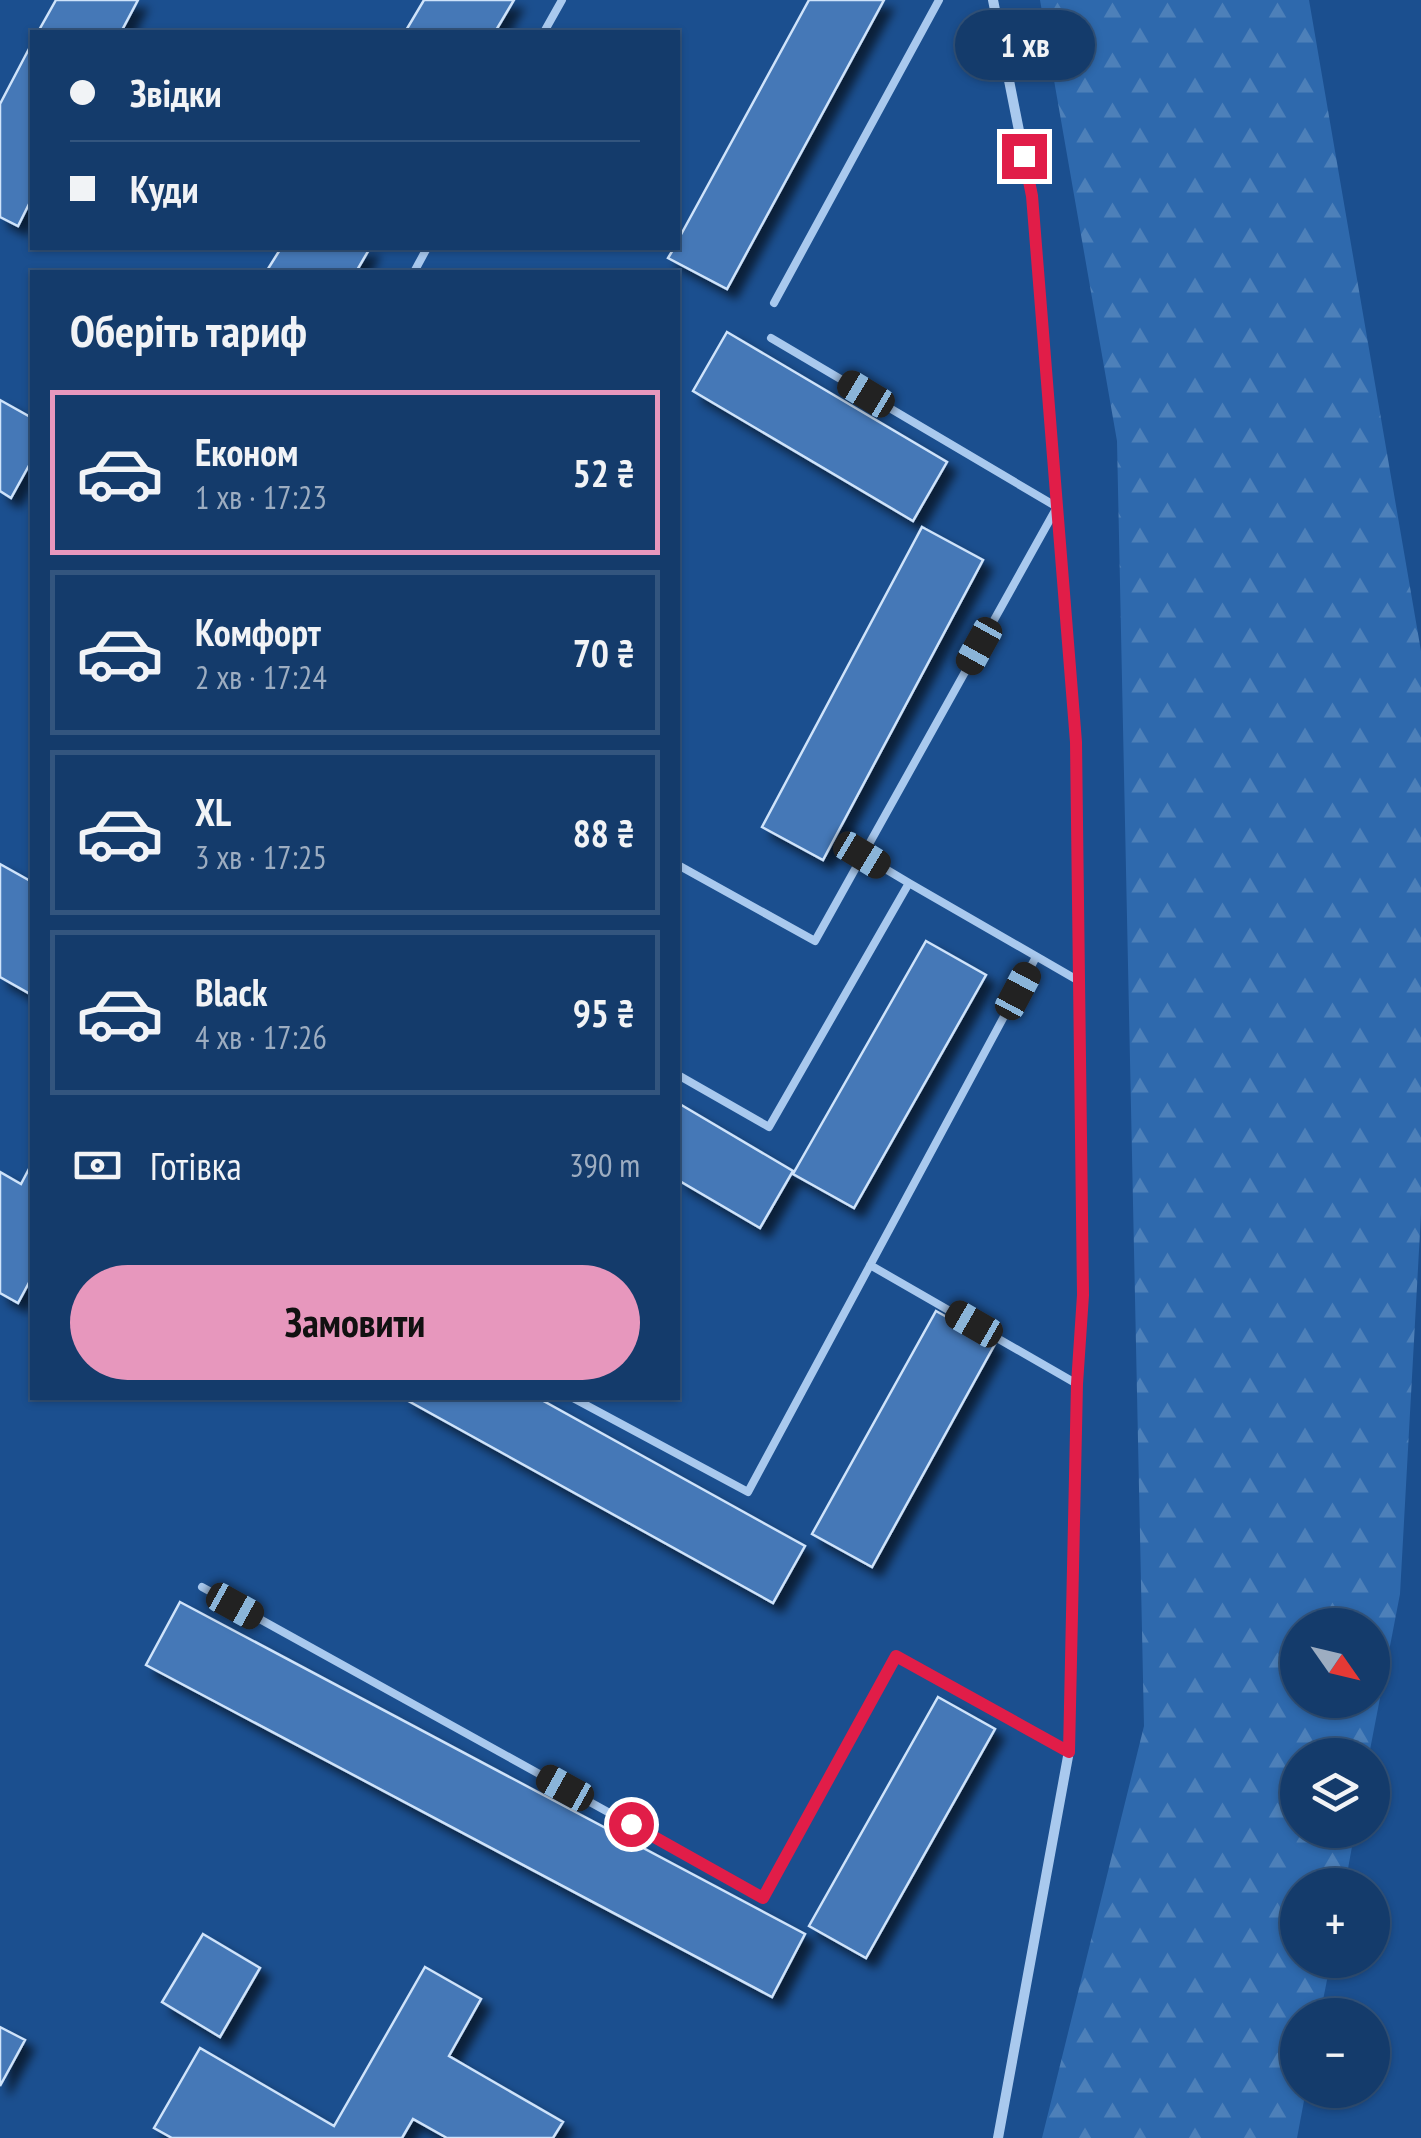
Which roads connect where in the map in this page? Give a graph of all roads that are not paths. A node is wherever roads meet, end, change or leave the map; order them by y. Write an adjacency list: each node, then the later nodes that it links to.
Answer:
1 (562, 0): 4 (lane)
2 (939, 0): 5 (lane)
3 (993, 0): 7 (street)
4 (545, 30)
5 (774, 303)
6 (771, 338): 7 (lane)
7 (1057, 507): 8 (lane); 12 (street)
8 (862, 855): 9 (lane); 10 (lane)
9 (680, 865)
10 (908, 883): 11 (lane); 13 (lane)
11 (1036, 957): 12 (lane); 14 (lane)
12 (1079, 981): 15 (street)
13 (680, 1076)
14 (870, 1266): 15 (lane); 16 (lane)
15 (1077, 1384): 18 (street)
16 (577, 1400)
17 (202, 1587): 18 (lane)
18 (1069, 1752): 19 (street)
19 (998, 2138)

